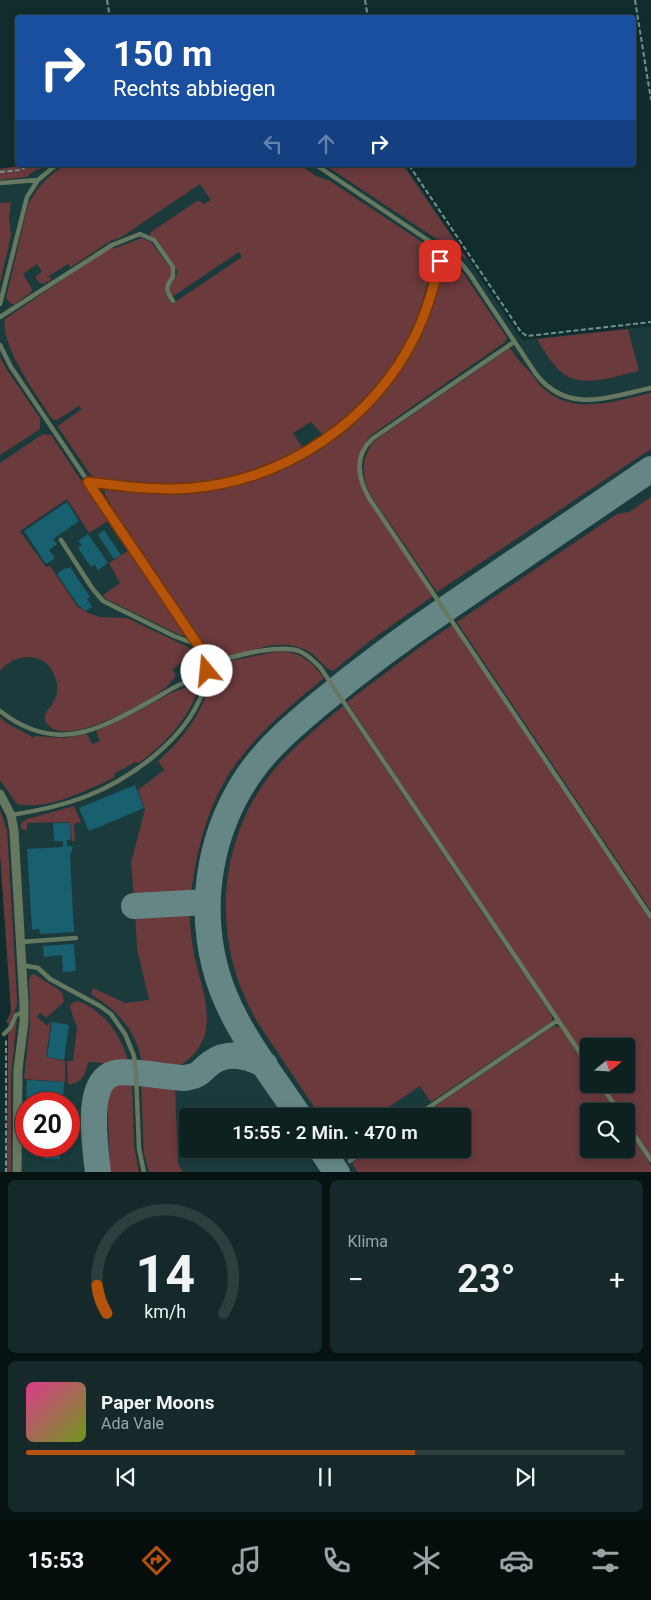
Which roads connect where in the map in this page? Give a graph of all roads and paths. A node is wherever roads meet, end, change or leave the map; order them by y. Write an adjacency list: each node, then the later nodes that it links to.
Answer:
1 (107, 0): 4 (path)
2 (365, 0): 5 (path)
3 (635, 0): 6 (path)
4 (110, 15)
5 (368, 15)
6 (651, 100)
7 (25, 167): 11 (path)
8 (54, 167): 12 (lane)
9 (319, 167): 14 (lane)
10 (410, 167): 18 (path)
11 (0, 172)
12 (38, 180): 13 (lane); 16 (lane)
13 (0, 183)
14 (442, 249): 19 (lane); 22 (lane)
15 (173, 302): 17 (lane)
16 (0, 304)
17 (0, 317)
18 (651, 322)
19 (514, 342): 21 (lane); 30 (lane)
20 (0, 345): 22 (lane)
21 (651, 388)
22 (88, 482): 24 (lane)
23 (61, 540): 24 (lane)
24 (198, 645): 25 (lane)
25 (206, 664): 26 (lane); 35 (lane)
26 (207, 676): 27 (lane); 29 (lane)
27 (0, 711)
28 (0, 794): 29 (street)
29 (11, 816): 32 (street)
30 (651, 917)
31 (76, 938): 32 (lane)
32 (21, 942): 33 (street)
33 (22, 964): 34 (street); 45 (lane)
34 (24, 1012): 36 (lane); 44 (street)
35 (558, 1020): 37 (lane); 38 (lane)
36 (4, 1034): 43 (path)
37 (580, 1053)
38 (428, 1108)
39 (635, 1136): 41 (lane)
40 (354, 1158): 42 (lane)
41 (651, 1160)
42 (350, 1161)
43 (6, 1172)
44 (17, 1172)
45 (144, 1172)

